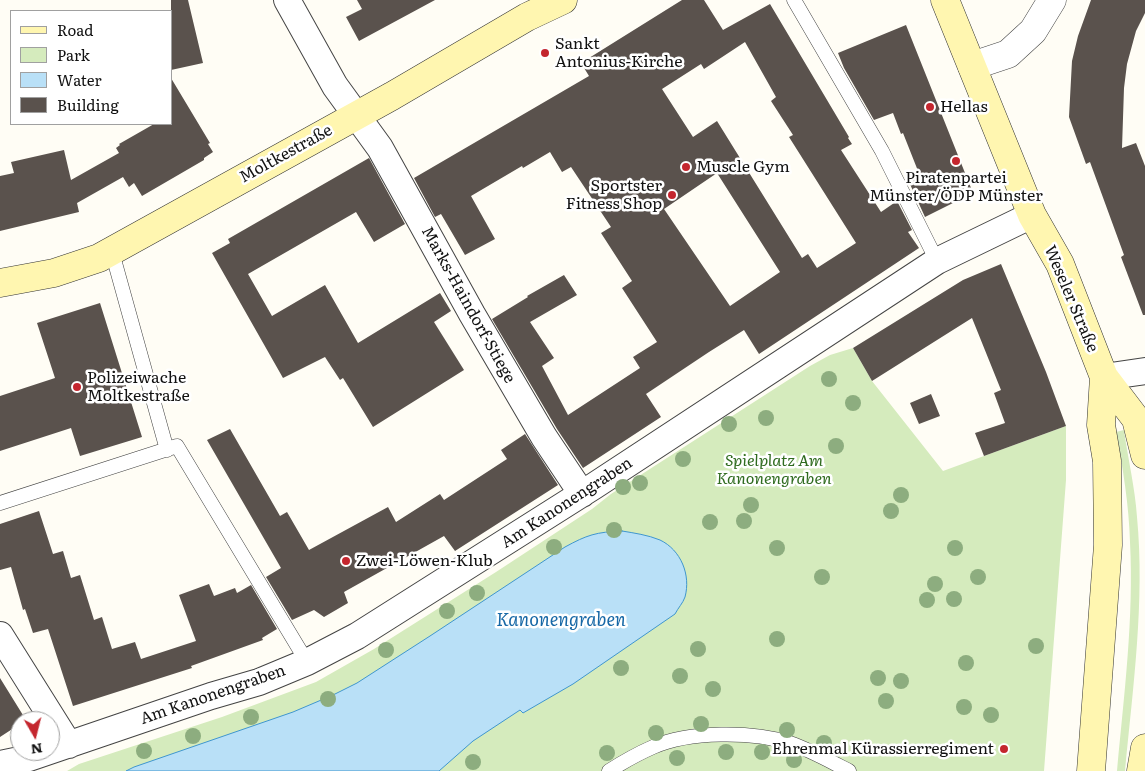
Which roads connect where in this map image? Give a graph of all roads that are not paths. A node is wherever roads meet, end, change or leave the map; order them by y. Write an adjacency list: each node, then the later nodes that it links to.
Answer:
1 (287, 0): 7 (street, Marks-Haindorf-Stiege)
2 (563, 0): 7 (main road, Moltkestraße)
3 (794, 0): 10 (lane)
4 (945, 0): 6 (main road, Weseler Straße)
5 (1052, 0): 6 (street)
6 (972, 66): 8 (main road, Weseler Straße)
7 (357, 115): 9 (main road, Moltkestraße); 16 (street, Marks-Haindorf-Stiege)
8 (1032, 215): 10 (street, Am Kanonengraben); 13 (main road, Weseler Straße)
9 (112, 252): 11 (main road, Moltkestraße); 14 (lane)
10 (936, 261): 16 (street, Am Kanonengraben)
11 (0, 283)
12 (1145, 370): 13 (street)
13 (1104, 377): 15 (main road, Weseler Straße); 25 (main road, Weseler Straße)
14 (167, 450): 17 (lane); 19 (lane)
15 (1145, 455)
16 (582, 494): 19 (street, Am Kanonengraben)
17 (0, 503)
18 (0, 635): 20 (street)
19 (307, 662): 20 (street, Am Kanonengraben)
20 (69, 745): 22 (street, Am Kanonengraben)
21 (1145, 748): 26 (main road)
22 (0, 764)
23 (609, 771): 24 (lane)
24 (849, 771)
25 (1091, 771)
26 (1141, 771)

